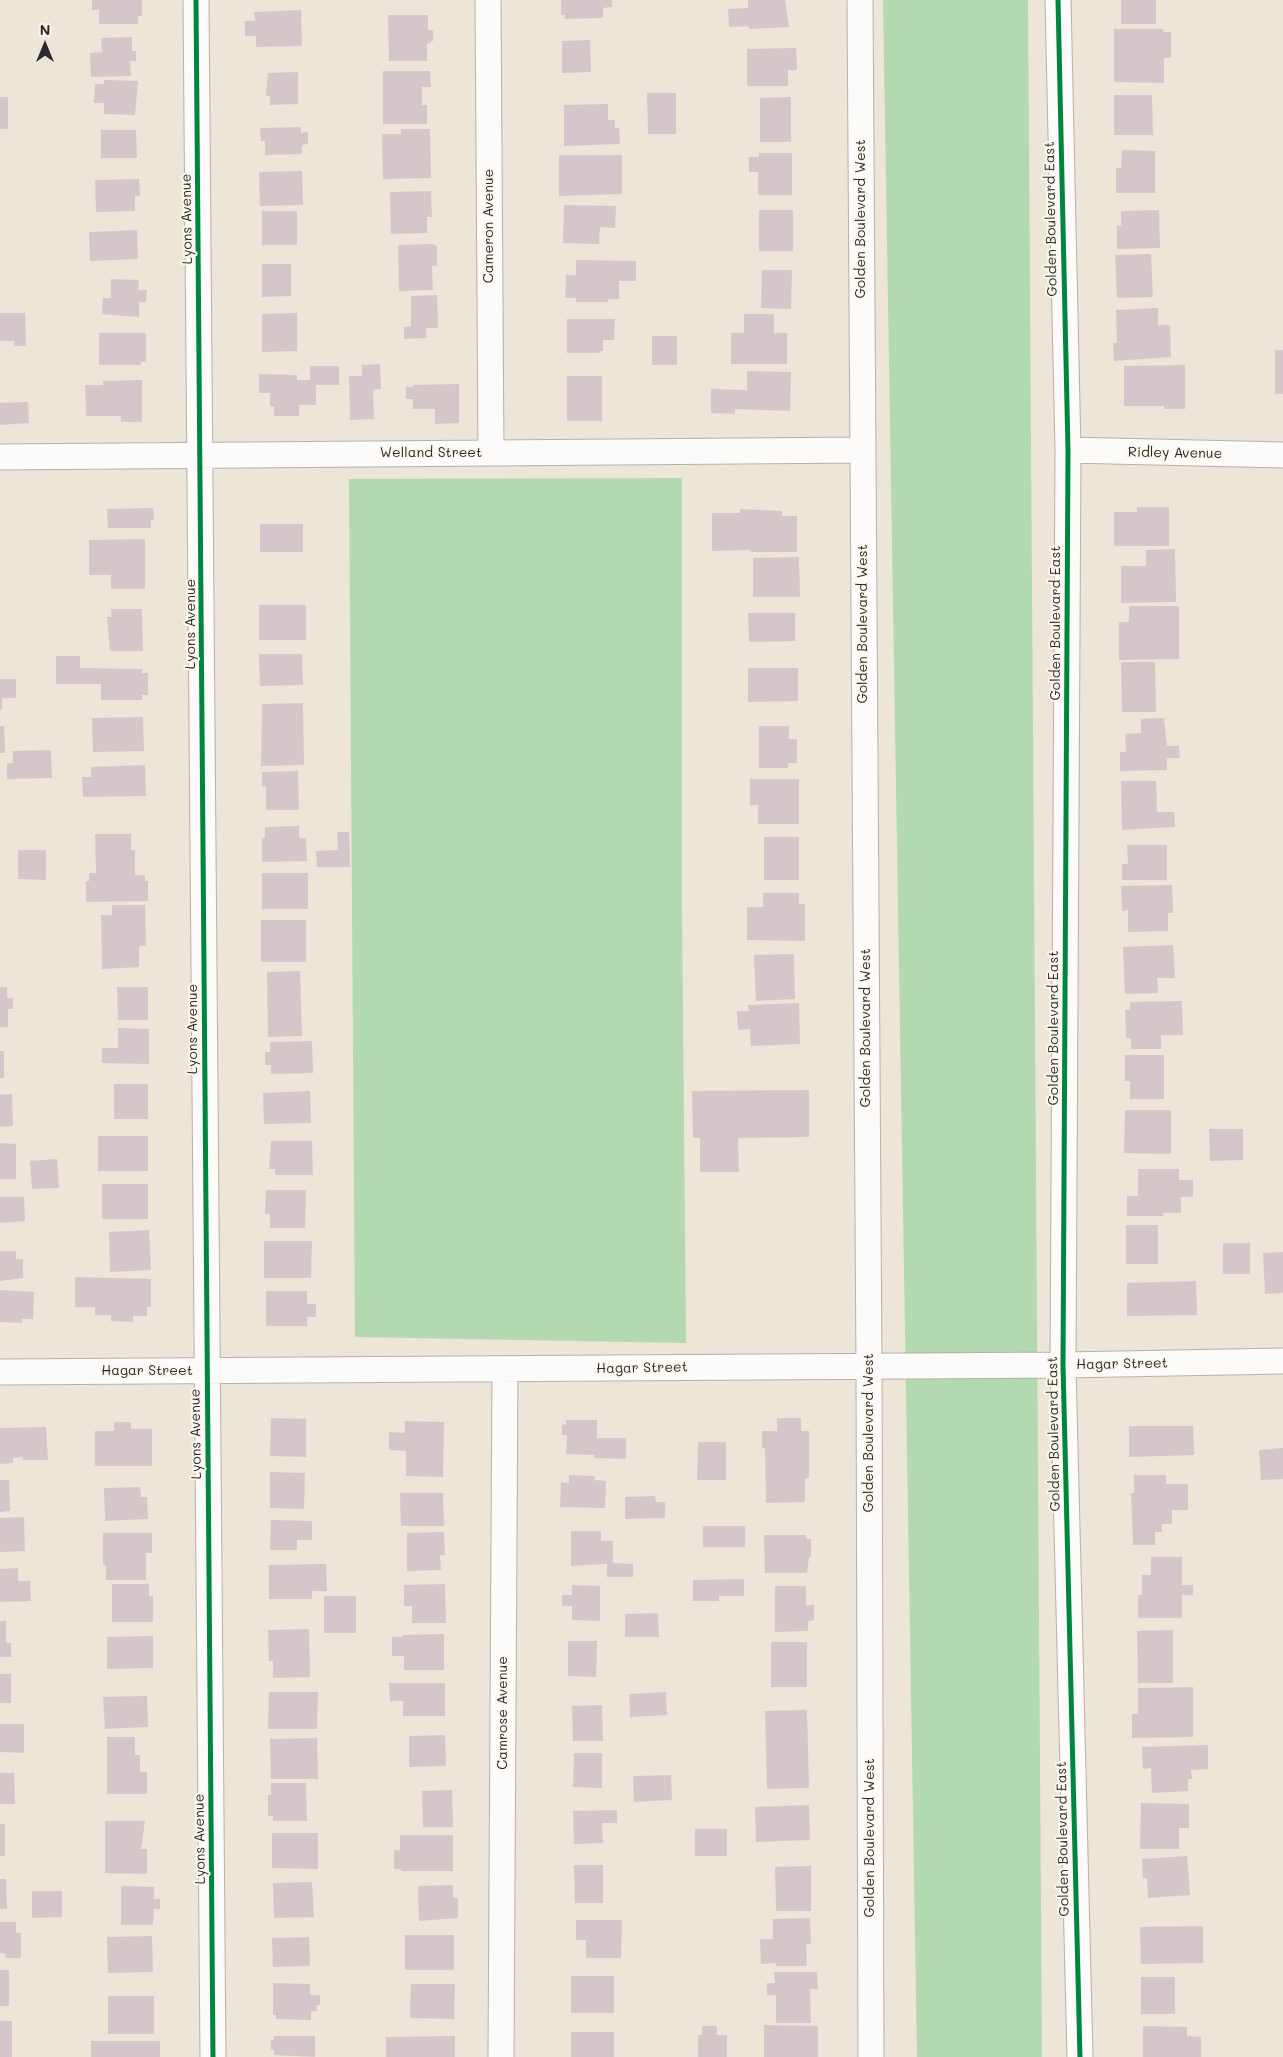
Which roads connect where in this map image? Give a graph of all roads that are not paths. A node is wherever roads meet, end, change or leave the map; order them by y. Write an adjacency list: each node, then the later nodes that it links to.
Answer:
1 (196, 0): 8 (street, Lyons Avenue)
2 (488, 0): 7 (street, Cameron Avenue)
3 (860, 0): 5 (street, Golden Boulevard West)
4 (1058, 0): 6 (street, Golden Boulevard East)
5 (862, 450): 7 (street, Welland Street); 13 (street, Golden Boulevard West)
6 (1068, 450): 9 (street, Ridley Avenue); 12 (street, Golden Boulevard East)
7 (491, 453): 8 (street, Welland Street)
8 (201, 454): 10 (street, Welland Street); 15 (street, Lyons Avenue)
9 (1283, 455)
10 (0, 457)
11 (1283, 1361): 12 (street, Hagar Street)
12 (1063, 1365): 13 (street, Hagar Street); 20 (street, Golden Boulevard East)
13 (869, 1366): 14 (street, Hagar Street); 19 (street, Golden Boulevard West)
14 (505, 1369): 15 (street, Hagar Street); 18 (street, Camrose Avenue)
15 (207, 1371): 16 (street, Hagar Street); 17 (street, Lyons Avenue)
16 (0, 1372)
17 (213, 2057)
18 (501, 2057)
19 (871, 2057)
20 (1080, 2057)

